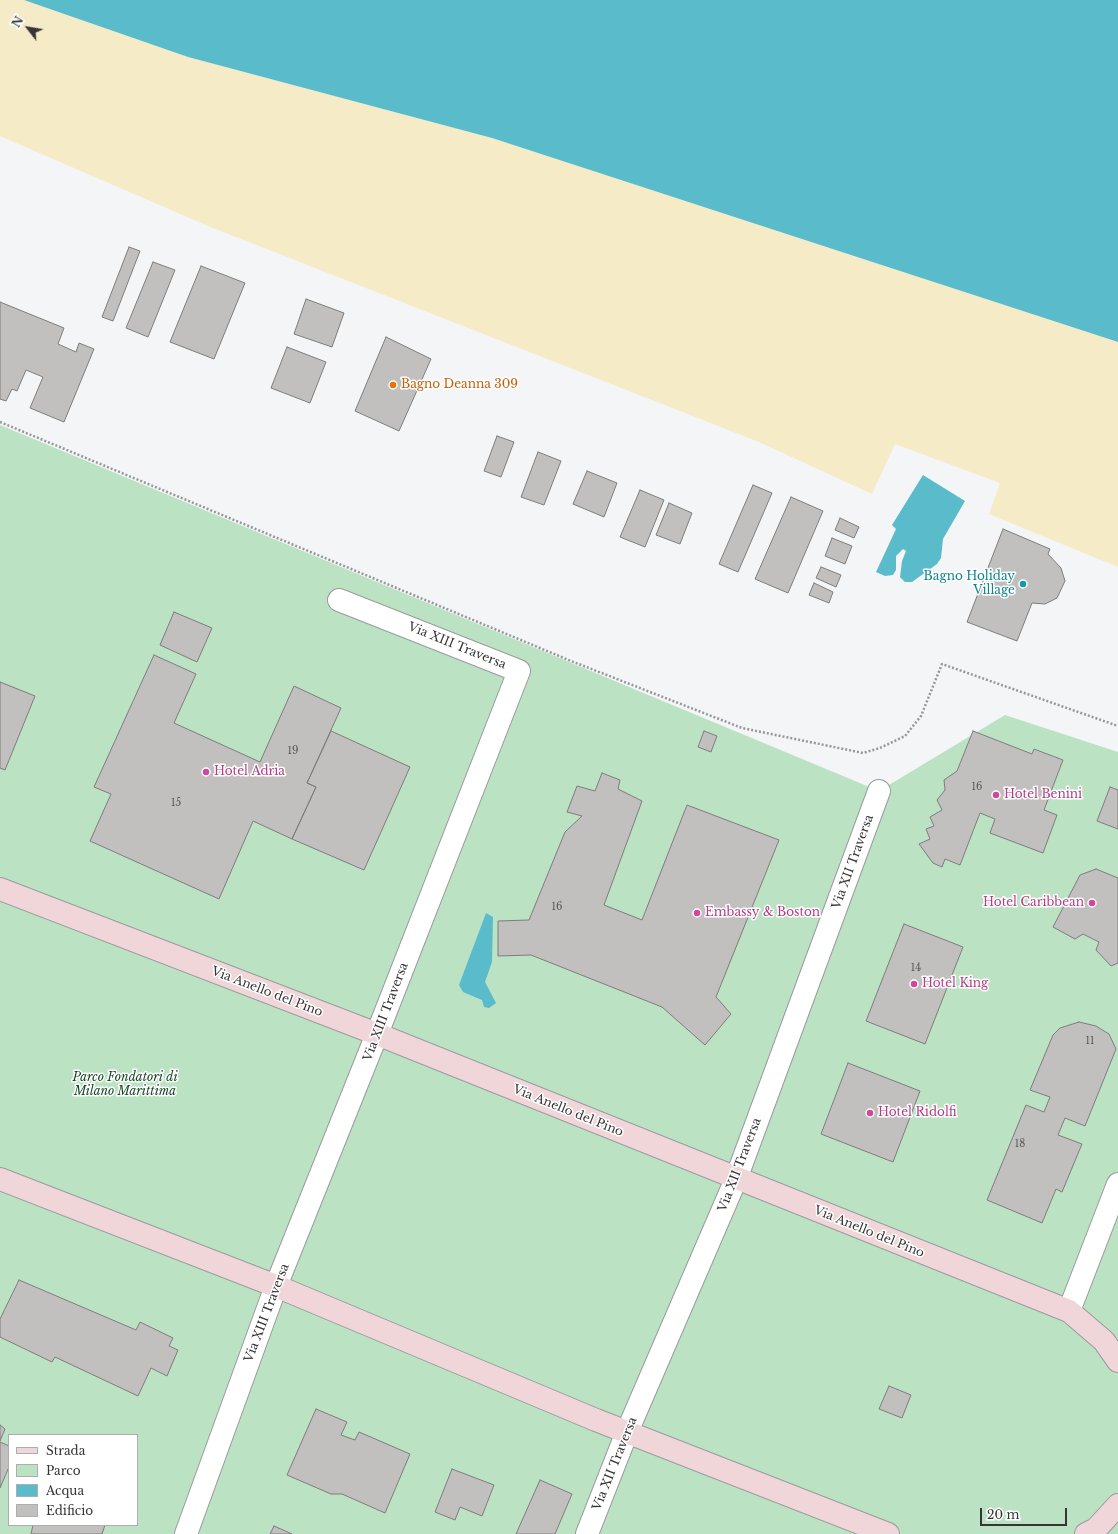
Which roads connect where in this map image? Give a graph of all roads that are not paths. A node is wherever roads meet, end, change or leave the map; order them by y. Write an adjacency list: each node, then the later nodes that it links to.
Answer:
1 (339, 600): 4 (street, Via XIII Traversa)
2 (879, 791): 6 (street, Via XII Traversa)
3 (0, 889): 4 (street, Via Anello del Pino)
4 (377, 1034): 6 (street, Via Anello del Pino); 8 (street, Via XIII Traversa)
5 (0, 1178): 8 (street)
6 (736, 1179): 9 (street, Via Anello del Pino); 11 (street, Via XII Traversa)
7 (1118, 1184): 9 (street)
8 (276, 1286): 11 (street); 13 (street, Via XIII Traversa)
9 (1068, 1311): 10 (street, Via Anello del Pino)
10 (1118, 1361)
11 (627, 1432): 14 (street, Via XII Traversa); 15 (street)
12 (1118, 1504): 16 (street)
13 (186, 1534)
14 (587, 1534)
15 (888, 1534)
16 (1086, 1534)

